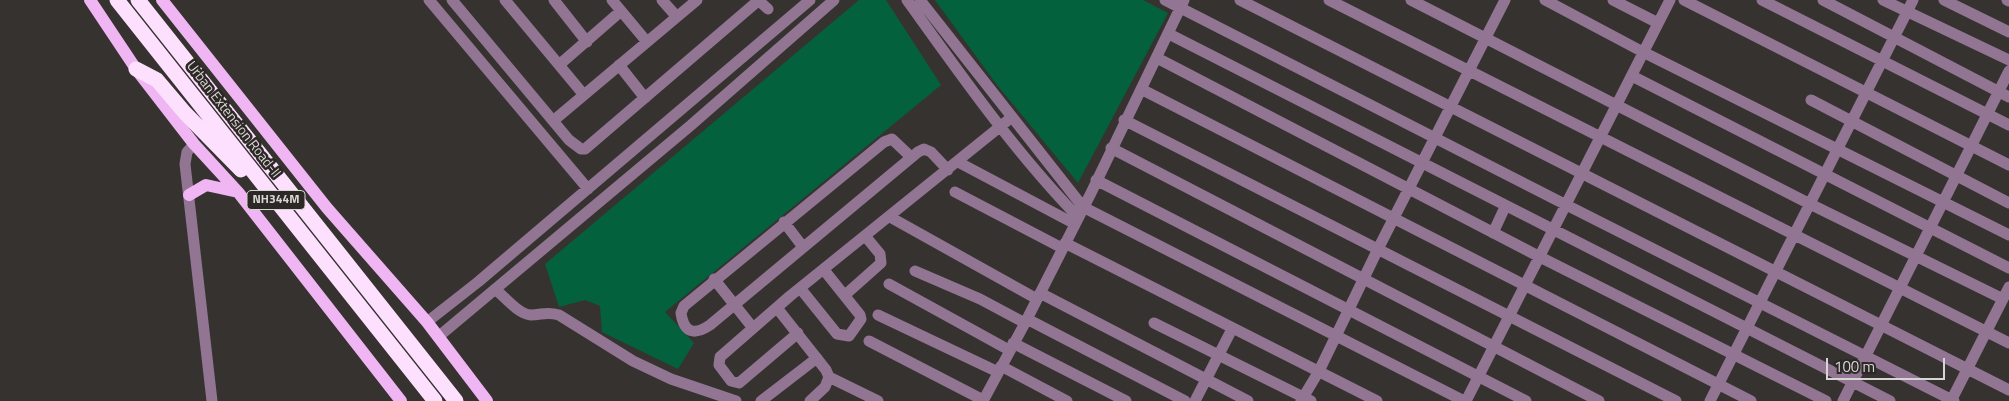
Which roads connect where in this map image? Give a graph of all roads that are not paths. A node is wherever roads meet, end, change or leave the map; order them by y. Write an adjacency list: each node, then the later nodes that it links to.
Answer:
1 (90, 0): 50 (main road)
2 (117, 0): 85 (highway, Urban Extension Road-II / NH344M)
3 (138, 0): 159 (highway, Urban Extension Road-II / NH344M)
4 (162, 0): 134 (main road)
5 (429, 0): 35 (street)
6 (505, 0): 48 (street)
7 (554, 0): 42 (street)
8 (612, 0): 33 (street)
9 (662, 0): 36 (street)
10 (697, 0): 36 (street)
11 (759, 0): 32 (street); 59 (street)
12 (810, 0): 86 (street)
13 (834, 0): 123 (street)
14 (907, 0): 69 (street)
15 (920, 0): 64 (street)
16 (1165, 0): 31 (street)
17 (1240, 0): 62 (street)
18 (1329, 0): 52 (street)
19 (1411, 0): 41 (street)
20 (1505, 0): 41 (street)
21 (1545, 0): 44 (street)
22 (1613, 0): 37 (street)
23 (1670, 0): 37 (street)
24 (1684, 0): 55 (street)
25 (1762, 0): 47 (street)
26 (1822, 0): 40 (street)
27 (1883, 0): 34 (street)
28 (1913, 0): 34 (street)
29 (1944, 0): 38 (street)
30 (455, 1): 35 (street); 67 (street)
31 (1182, 4): 39 (street); 70 (street)
32 (768, 10)
33 (621, 11): 42 (street); 43 (street)
34 (1906, 12): 40 (street); 46 (street)
35 (441, 14): 86 (street)
36 (677, 17): 43 (street)
37 (1658, 23): 44 (street)
38 (2009, 32)
39 (1169, 34): 45 (street); 78 (street)
40 (1894, 37): 47 (street); 56 (street)
41 (1486, 38): 52 (street); 61 (street)
42 (587, 42): 48 (street)
43 (646, 42): 49 (street)
44 (1643, 52): 53 (street); 75 (street)
45 (1157, 58): 54 (street); 87 (street)
46 (2009, 60)
47 (1883, 61): 55 (street); 63 (street)
48 (560, 65): 57 (street)
49 (620, 65): 57 (street); 59 (street)
50 (136, 69): 72 (main road); 85 (highway)
51 (2009, 71): 56 (street)
52 (1469, 72): 62 (street); 71 (street)
53 (1632, 76): 61 (street); 81 (street)
54 (1141, 89): 65 (street); 98 (street)
55 (1866, 91): 66 (street); 73 (street)
56 (1998, 92): 58 (street); 63 (street)
57 (584, 95): 67 (street)
58 (2009, 97)
59 (645, 98): 67 (street)
60 (1811, 100): 66 (street)
61 (1617, 106): 71 (street); 92 (street)
62 (1450, 108): 70 (street); 82 (street)
63 (1987, 114): 68 (street); 73 (street)
64 (1012, 116): 69 (street); 94 (street)
65 (1124, 120): 74 (street); 109 (street)
66 (1850, 120): 75 (street); 83 (street)
67 (553, 121)
68 (2009, 125)
69 (999, 127): 77 (street); 99 (street)
70 (1435, 137): 78 (street); 95 (street)
71 (1601, 138): 82 (street); 104 (street)
72 (194, 144): 88 (main road); 90 (street)
73 (1971, 145): 79 (street); 83 (street)
74 (1110, 148): 84 (street); 117 (street)
75 (1836, 148): 81 (street); 91 (street)
76 (911, 158): 80 (street); 100 (street); 108 (street)
77 (958, 162): 80 (street); 99 (street)
78 (1422, 164): 87 (street); 96 (street)
79 (2009, 165)
80 (948, 170): 97 (street)
81 (1823, 173): 92 (street); 101 (street)
82 (1581, 174): 95 (street); 115 (street)
83 (1956, 176): 91 (street); 93 (street)
84 (1096, 180): 94 (street); 130 (street)
85 (261, 182): 162 (highway, Urban Extension Road-II / NH344M)
86 (588, 189): 134 (street)
87 (1409, 189): 98 (street); 103 (street)
88 (238, 192): 90 (main road); 166 (main road)
89 (955, 192): 107 (street)
90 (189, 195): 165 (street)
91 (1943, 202): 101 (street); 105 (street)
92 (1808, 203): 104 (street); 111 (street)
93 (2009, 203)
94 (1083, 206): 99 (street); 142 (street)
95 (1565, 206): 102 (street); 127 (street)
96 (1505, 207): 102 (street); 103 (street)
97 (890, 217): 106 (street); 125 (street)
98 (1393, 219): 109 (street); 119 (street)
99 (1076, 220): 107 (street)
100 (784, 222): 108 (street); 116 (street)
101 (1930, 228): 111 (street); 112 (street)
102 (1552, 231): 110 (street); 136 (street)
103 (1493, 233): 110 (street)
104 (1792, 234): 115 (street); 122 (street)
105 (2009, 235)
106 (866, 236): 113 (street); 124 (street)
107 (1063, 246): 125 (street); 139 (street)
108 (804, 247): 128 (street)
109 (1378, 249): 117 (street); 132 (street)
110 (1540, 257): 119 (street); 148 (street)
111 (1916, 257): 122 (street); 126 (street)
112 (2009, 268)
113 (824, 270): 121 (street); 124 (street)
114 (914, 271): 133 (street)
115 (1774, 271): 127 (street); 137 (street)
116 (714, 279): 128 (street); 128 (street)
117 (1364, 279): 130 (street); 147 (street)
118 (889, 284): 146 (street)
119 (1525, 286): 132 (street); 160 (street)
120 (2009, 287): 126 (street)
121 (800, 288): 124 (street); 129 (street)
122 (1900, 288): 137 (street); 140 (street)
123 (495, 289): 143 (street); 170 (street)
124 (845, 295)
125 (1038, 296): 133 (street); 157 (street)
126 (2003, 299): 140 (street)
127 (1760, 302): 136 (street); 150 (street)
128 (733, 305): 138 (street)
129 (777, 308): 138 (street); 141 (street)
130 (1349, 311): 142 (street); 156 (street)
131 (878, 315): 152 (street)
132 (1510, 318): 147 (street); 183 (street)
133 (1026, 321): 146 (street); 176 (street)
134 (427, 322): 143 (main road)
135 (1154, 323): 149 (street)
136 (1746, 327): 148 (street); 158 (street)
137 (1881, 327): 150 (street); 153 (street)
138 (753, 328): 141 (street)
139 (1232, 329): 149 (street); 154 (street)
140 (1986, 331): 145 (street); 153 (street)
141 (798, 333): 151 (street)
142 (1336, 336): 154 (street); 180 (street)
143 (438, 337): 169 (main road)
144 (868, 341): 163 (street)
145 (2009, 343)
146 (1011, 347): 152 (street); 175 (street)
147 (1495, 348): 156 (street); 182 (street)
148 (1733, 353): 160 (street); 186 (street)
149 (1219, 355): 157 (street); 164 (street)
150 (1865, 355): 158 (street); 189 (street)
151 (817, 358): 155 (street); 171 (street)
152 (999, 369): 163 (street); 174 (street)
153 (1967, 370): 161 (street); 189 (street)
154 (1319, 371): 164 (street); 179 (street)
155 (829, 377): 172 (street); 173 (street)
156 (1479, 378): 180 (street); 181 (street)
157 (1206, 380): 177 (street); 178 (street)
158 (1852, 382): 187 (street); 188 (street)
159 (442, 383): 167 (highway, Urban Extension Road-II / NH344M); 168 (highway)
160 (1718, 384): 184 (street); 185 (street)
161 (2009, 390)
162 (431, 399)
163 (983, 400)
164 (1305, 400)
165 (212, 401)
166 (401, 401)
167 (456, 401)
168 (468, 401)
169 (487, 401)
170 (736, 401)
171 (761, 401)
172 (812, 401)
173 (878, 401)
174 (1067, 401)
175 (1126, 401)
176 (1185, 401)
177 (1195, 401)
178 (1248, 401)
179 (1377, 401)
180 (1465, 401)
181 (1526, 401)
182 (1599, 401)
183 (1676, 401)
184 (1710, 401)
185 (1751, 401)
186 (1826, 401)
187 (1843, 401)
188 (1890, 401)
189 (1952, 401)

